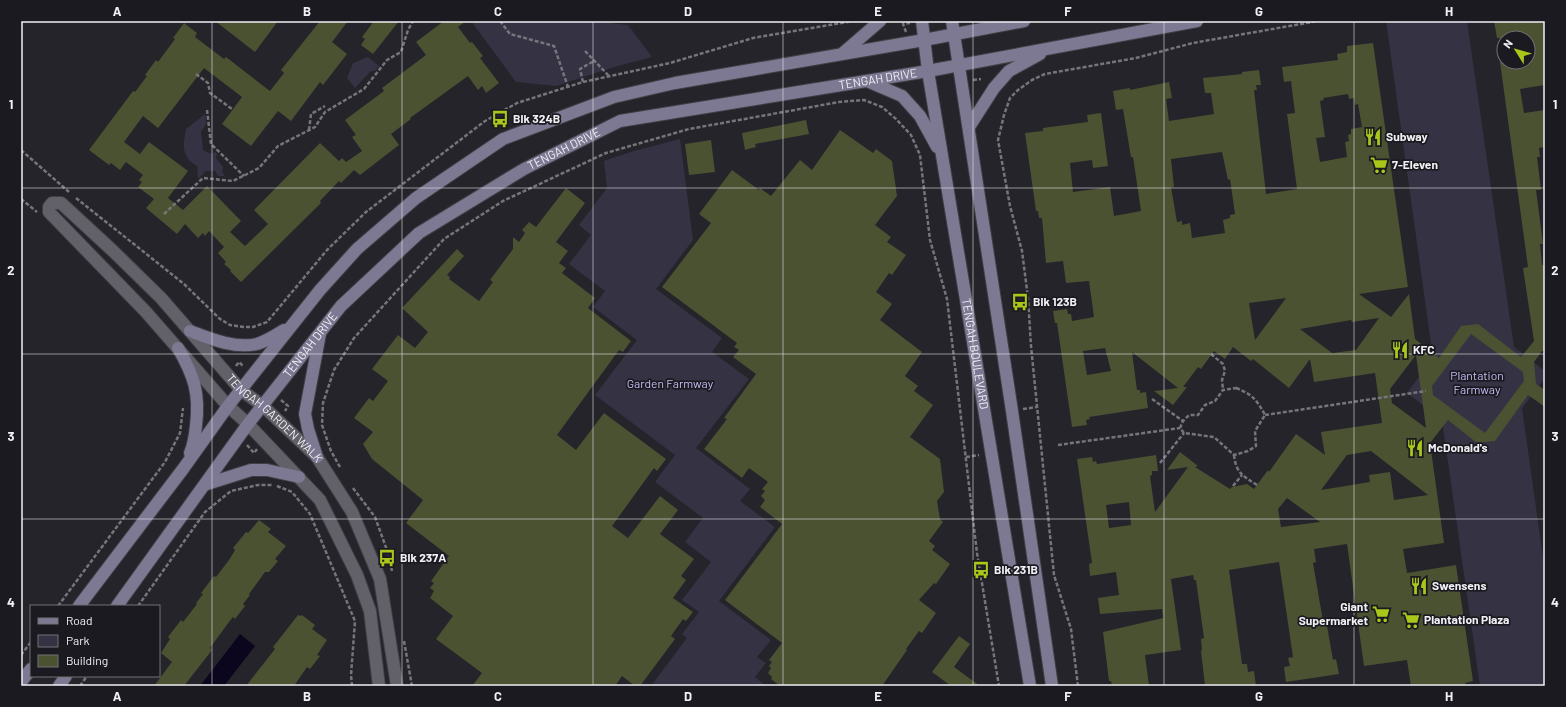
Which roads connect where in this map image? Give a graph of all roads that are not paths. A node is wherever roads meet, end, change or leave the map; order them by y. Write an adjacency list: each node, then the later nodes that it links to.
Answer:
1 (880, 21): 9 (street)
2 (922, 21): 7 (street, TENGAH BOULEVARD)
3 (952, 21): 6 (street)
4 (1024, 21): 6 (street)
5 (1197, 21): 8 (street, TENGAH DRIVE)
6 (954, 34): 7 (street); 10 (street)
7 (924, 40): 9 (street); 11 (street, TENGAH BOULEVARD)
8 (1051, 48): 10 (street, TENGAH DRIVE); 13 (street)
9 (842, 54): 15 (street)
10 (958, 65): 11 (street, TENGAH DRIVE); 13 (street)
11 (928, 71): 12 (street, TENGAH DRIVE); 14 (street, TENGAH BOULEVARD)
12 (866, 81): 14 (street); 16 (street, TENGAH DRIVE)
13 (969, 127): 36 (street)
14 (942, 155): 35 (street, TENGAH BOULEVARD)
15 (292, 325): 17 (street); 19 (street)
16 (321, 331): 21 (street, TENGAH DRIVE); 23 (street)
17 (190, 332): 18 (street, TENGAH GARDEN WALK); 19 (street, TENGAH GARDEN WALK)
18 (178, 348): 20 (street, TENGAH GARDEN WALK); 24 (street)
19 (241, 390): 20 (street); 21 (street, TENGAH GARDEN WALK)
20 (228, 406): 22 (street, TENGAH GARDEN WALK); 24 (street)
21 (263, 406): 22 (street, TENGAH DRIVE); 23 (street, TENGAH GARDEN WALK)
22 (248, 424): 25 (street, TENGAH GARDEN WALK); 26 (street, TENGAH DRIVE)
23 (317, 457): 34 (street, TENGAH GARDEN WALK)
24 (183, 469): 27 (street)
25 (299, 477): 26 (street); 33 (street, TENGAH GARDEN WALK)
26 (206, 484): 28 (street, TENGAH DRIVE)
27 (80, 605)
28 (118, 605)
29 (30, 670): 31 (street)
30 (65, 677): 32 (street)
31 (21, 682)
32 (59, 686)
33 (379, 686)
34 (397, 686)
35 (1030, 686)
36 (1052, 686)

